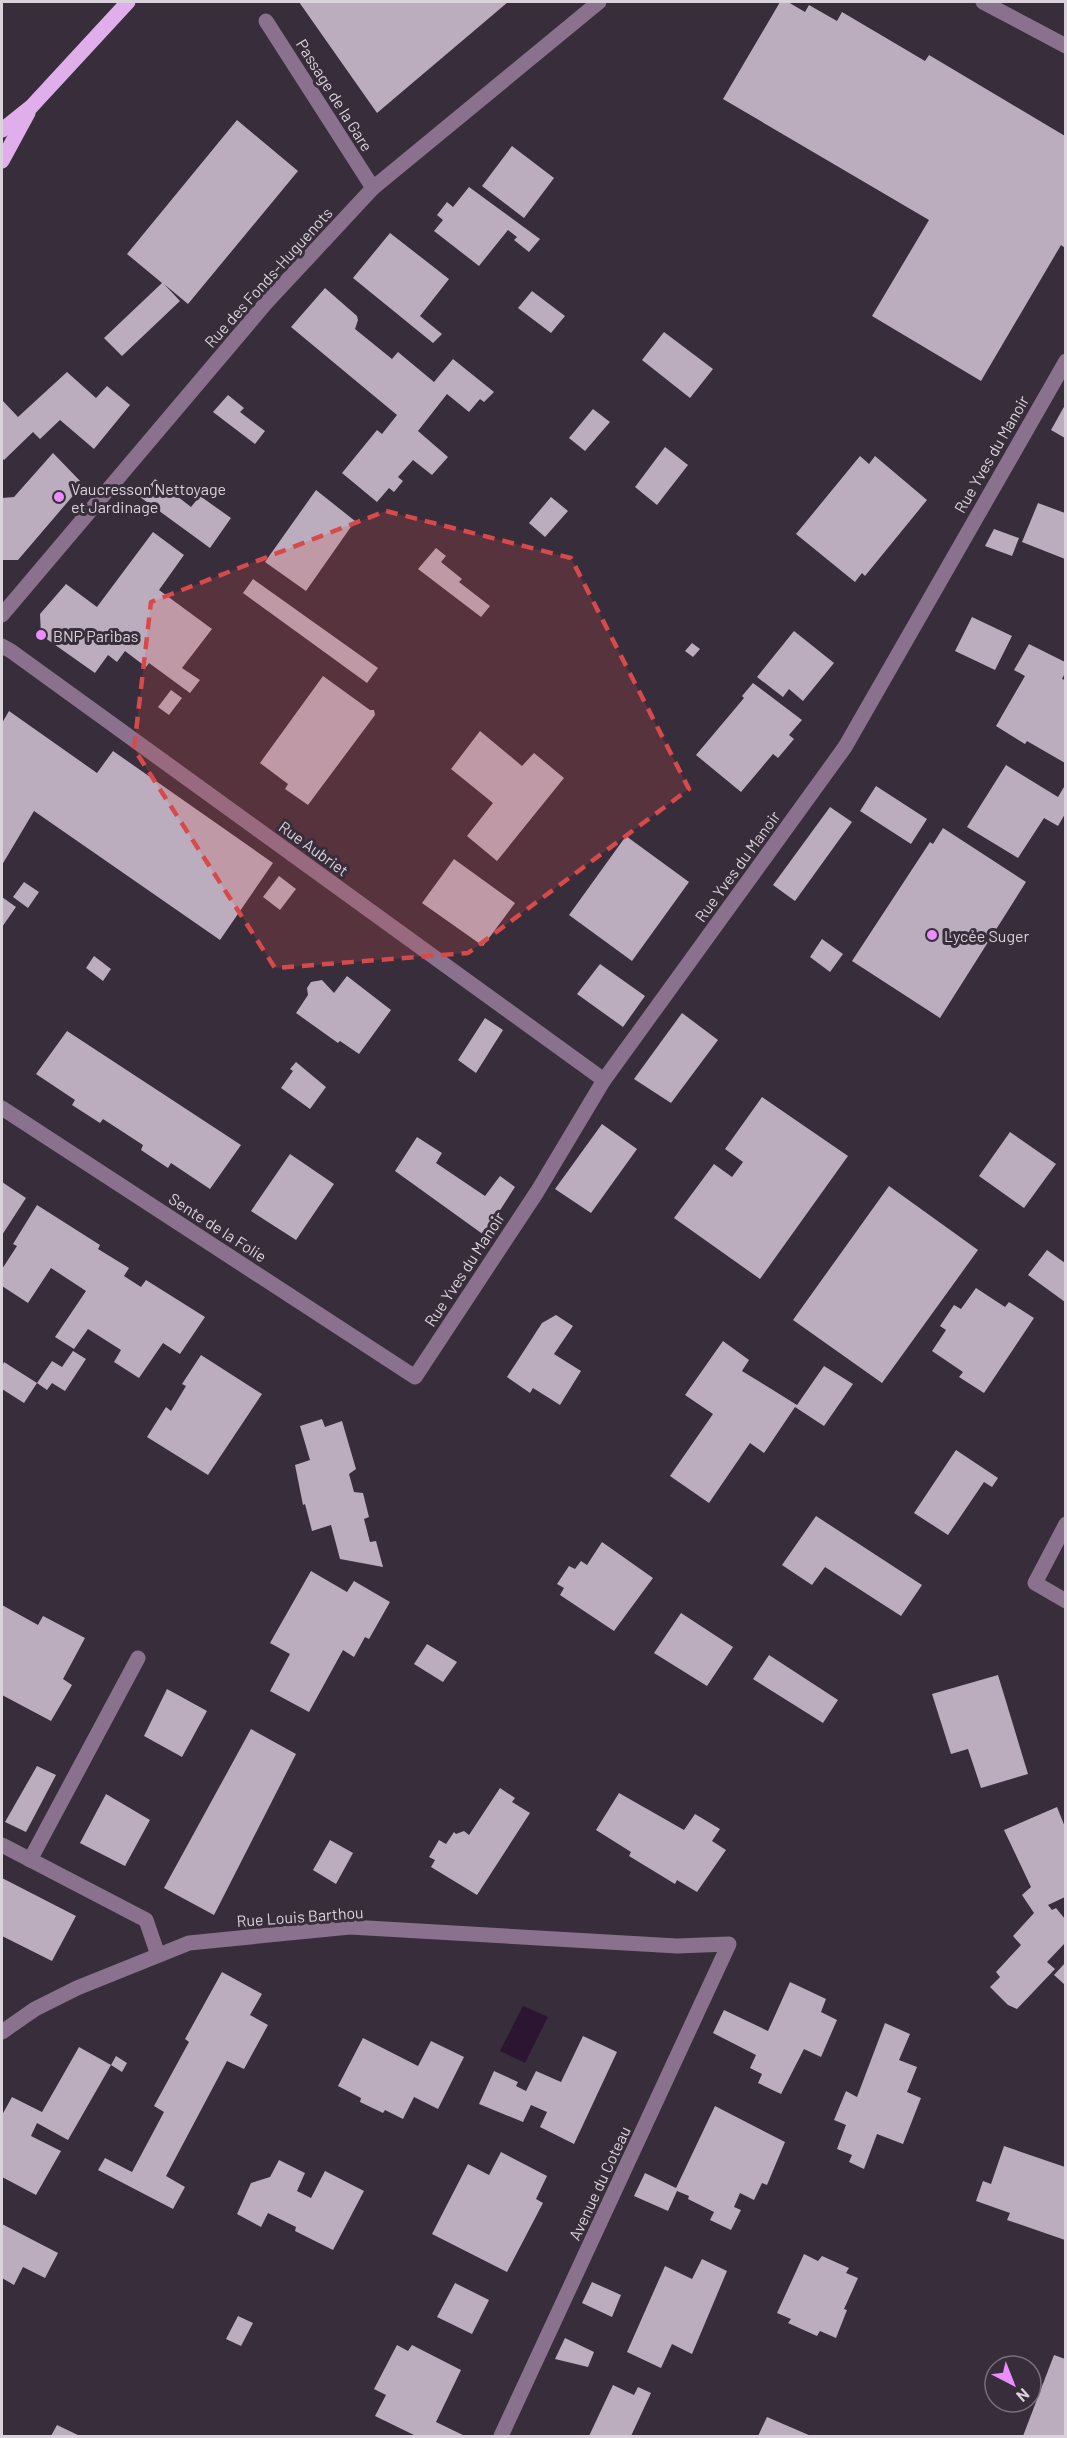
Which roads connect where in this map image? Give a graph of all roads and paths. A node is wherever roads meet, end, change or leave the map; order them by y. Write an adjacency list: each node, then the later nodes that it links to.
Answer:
1 (128, 2): 6 (main road)
2 (599, 2): 9 (street, Rue des Fonds-Huguenots)
3 (983, 2): 5 (street)
4 (266, 21): 9 (street, Passage de la Gare)
5 (1065, 46)
6 (32, 107): 7 (main road); 8 (main road)
7 (2, 130)
8 (2, 161)
9 (373, 188): 11 (street, Rue des Fonds-Huguenots)
10 (1065, 361): 13 (street, Rue Yves du Manoir)
11 (2, 615)
12 (2, 646): 13 (street, Rue Aubriet)
13 (604, 1080): 15 (street, Rue Yves du Manoir)
14 (2, 1108): 15 (street, Sente de la Folie)
15 (414, 1377)
16 (1065, 1524): 17 (street)
17 (1065, 1601)
18 (138, 1658): 20 (street)
19 (2, 1845): 20 (street)
20 (30, 1860): 22 (street)
21 (729, 1944): 22 (street, Rue Louis Barthou); 24 (street, Avenue du Coteau)
22 (159, 1954): 23 (street, Rue Louis Barthou)
23 (2, 2032)
24 (501, 2436)

